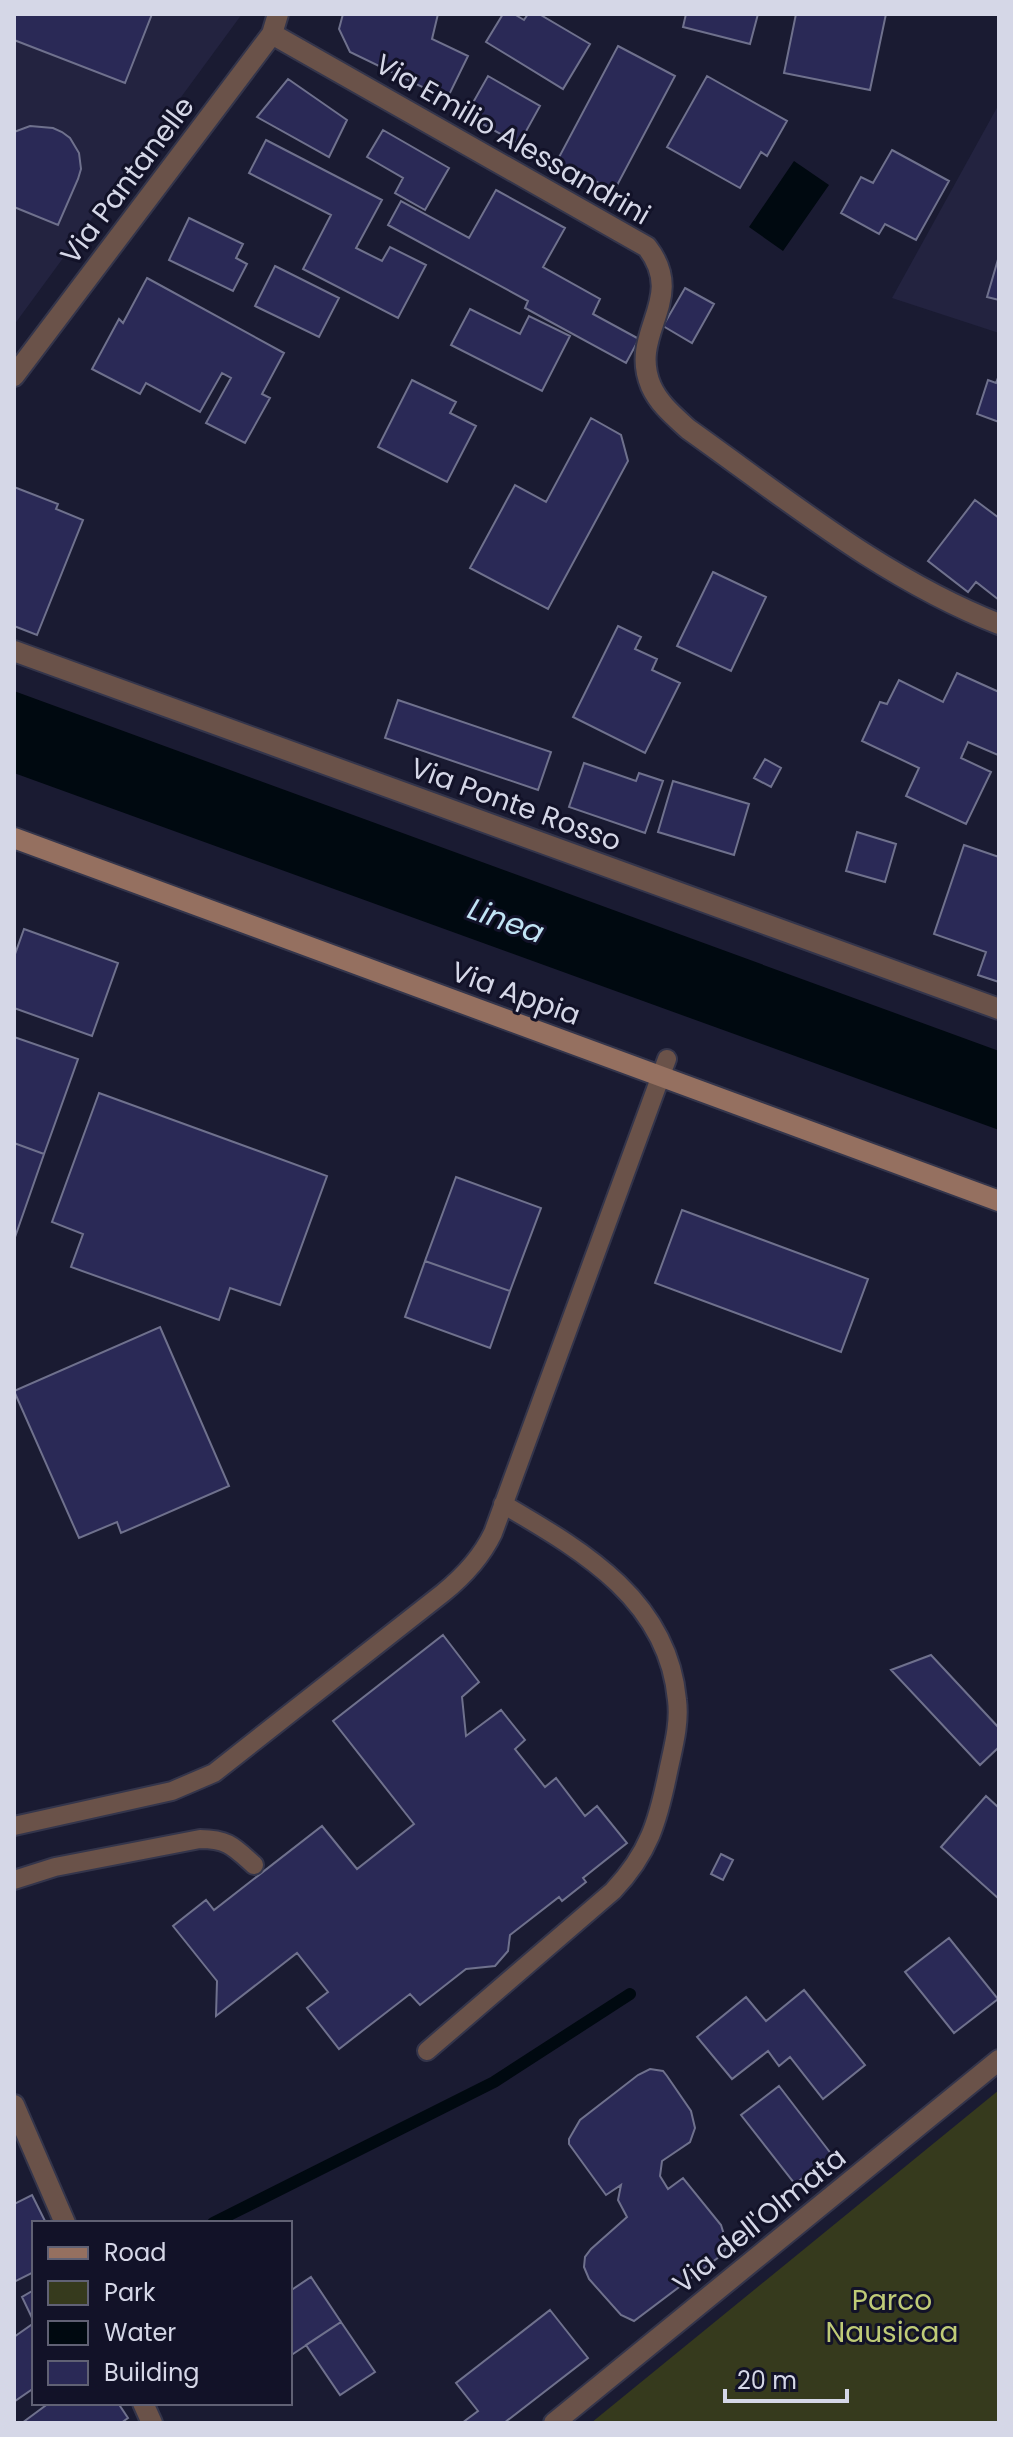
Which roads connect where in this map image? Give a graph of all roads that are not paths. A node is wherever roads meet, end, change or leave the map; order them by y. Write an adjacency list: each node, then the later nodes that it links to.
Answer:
1 (275, 24): 2 (street, Via Pantanelle); 3 (street, Via Emilio Alessandrini)
2 (14, 376)
3 (999, 624)
4 (14, 651): 6 (street, Via Ponte Rosso)
5 (14, 838): 7 (main road, Via Appia)
6 (999, 1009)
7 (664, 1068): 8 (main road, Via Appia); 9 (lane)
8 (999, 1201)
9 (503, 1504): 10 (lane); 13 (lane)
10 (14, 1826)
11 (254, 1865): 12 (lane)
12 (14, 1880)
13 (427, 2051)
14 (999, 2060): 17 (street, Via dell'Olmata)
15 (14, 2105): 16 (street)
16 (64, 2221)
17 (554, 2423)

